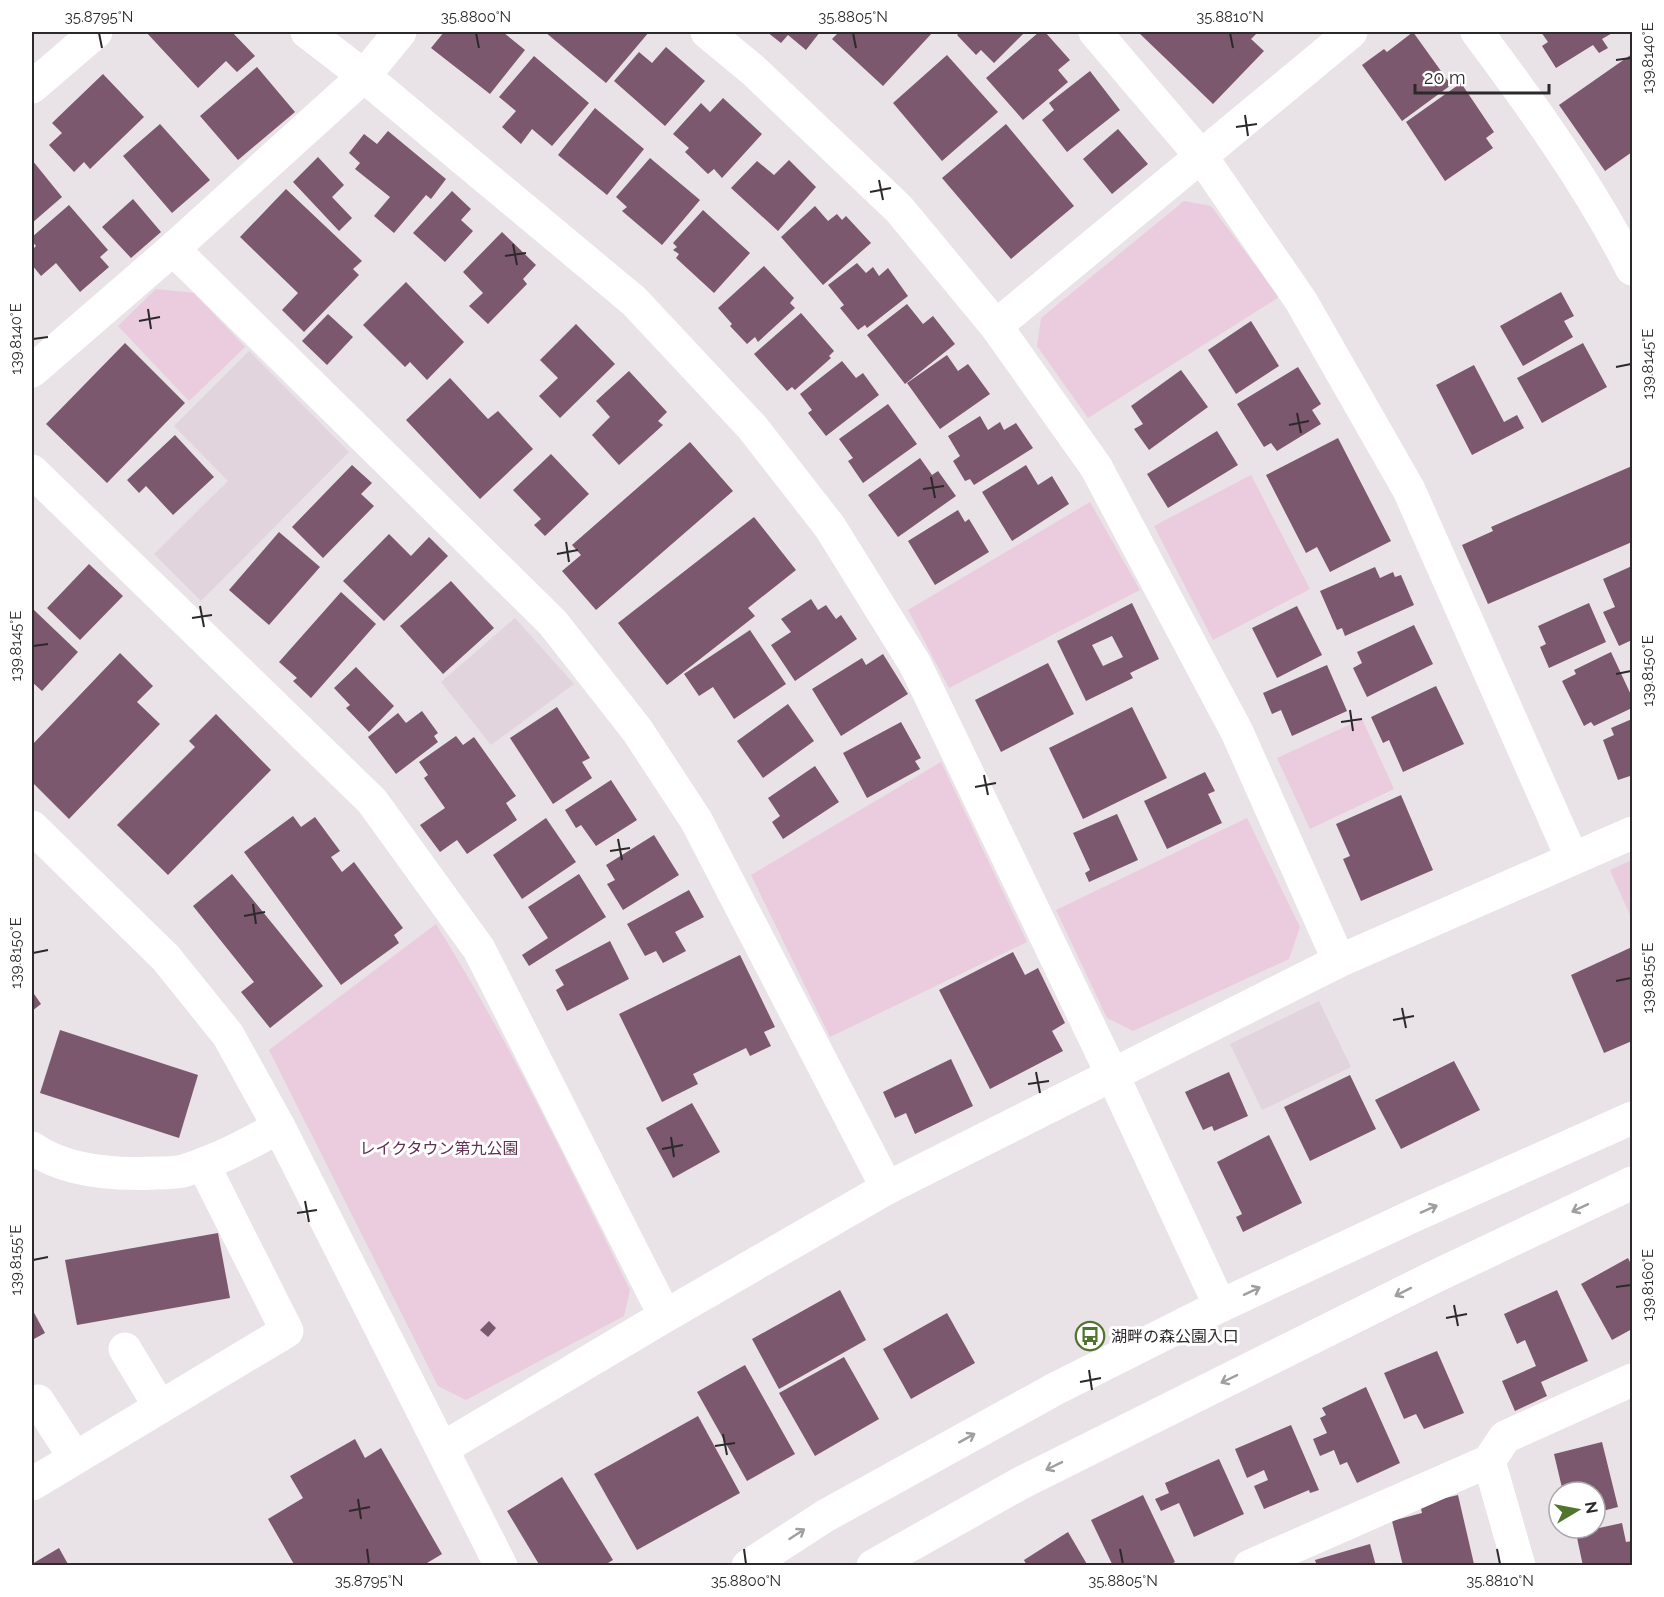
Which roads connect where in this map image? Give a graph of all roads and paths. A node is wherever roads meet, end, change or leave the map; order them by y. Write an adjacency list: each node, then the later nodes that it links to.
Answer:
1 (96, 32): 9 (street)
2 (308, 32): 8 (street)
3 (400, 32): 8 (street)
4 (706, 32): 13 (street)
5 (1095, 32): 10 (street)
6 (1352, 32): 10 (street)
7 (1477, 32): 12 (street)
8 (364, 76): 11 (street); 20 (street)
9 (32, 87)
10 (1201, 156): 13 (street); 18 (street)
11 (173, 249): 14 (street); 26 (street)
12 (1632, 269)
13 (996, 326): 19 (street)
14 (32, 371)
15 (32, 471): 28 (street)
16 (32, 827): 22 (street)
17 (1632, 833): 18 (street)
18 (1572, 858): 19 (street)
19 (1339, 962): 20 (street)
20 (1112, 1074): 26 (street); 27 (street)
21 (1632, 1118): 27 (street, one-way to 21)
22 (279, 1127): 24 (street); 33 (street)
23 (32, 1148): 24 (street)
24 (203, 1164): 32 (street)
25 (1632, 1183): 39 (street, one-way to 39)
26 (887, 1188): 28 (street)
27 (1220, 1306): 38 (street, one-way to 27)
28 (665, 1316): 33 (street)
29 (124, 1349): 32 (street)
30 (1632, 1380): 35 (street)
31 (38, 1401): 34 (street)
32 (160, 1407): 34 (street)
33 (443, 1448): 37 (street)
34 (75, 1458): 36 (street)
35 (1489, 1461): 40 (street); 41 (street)
36 (32, 1484)
37 (501, 1566)
38 (748, 1566)
39 (873, 1566)
40 (1250, 1566)
41 (1519, 1566)

